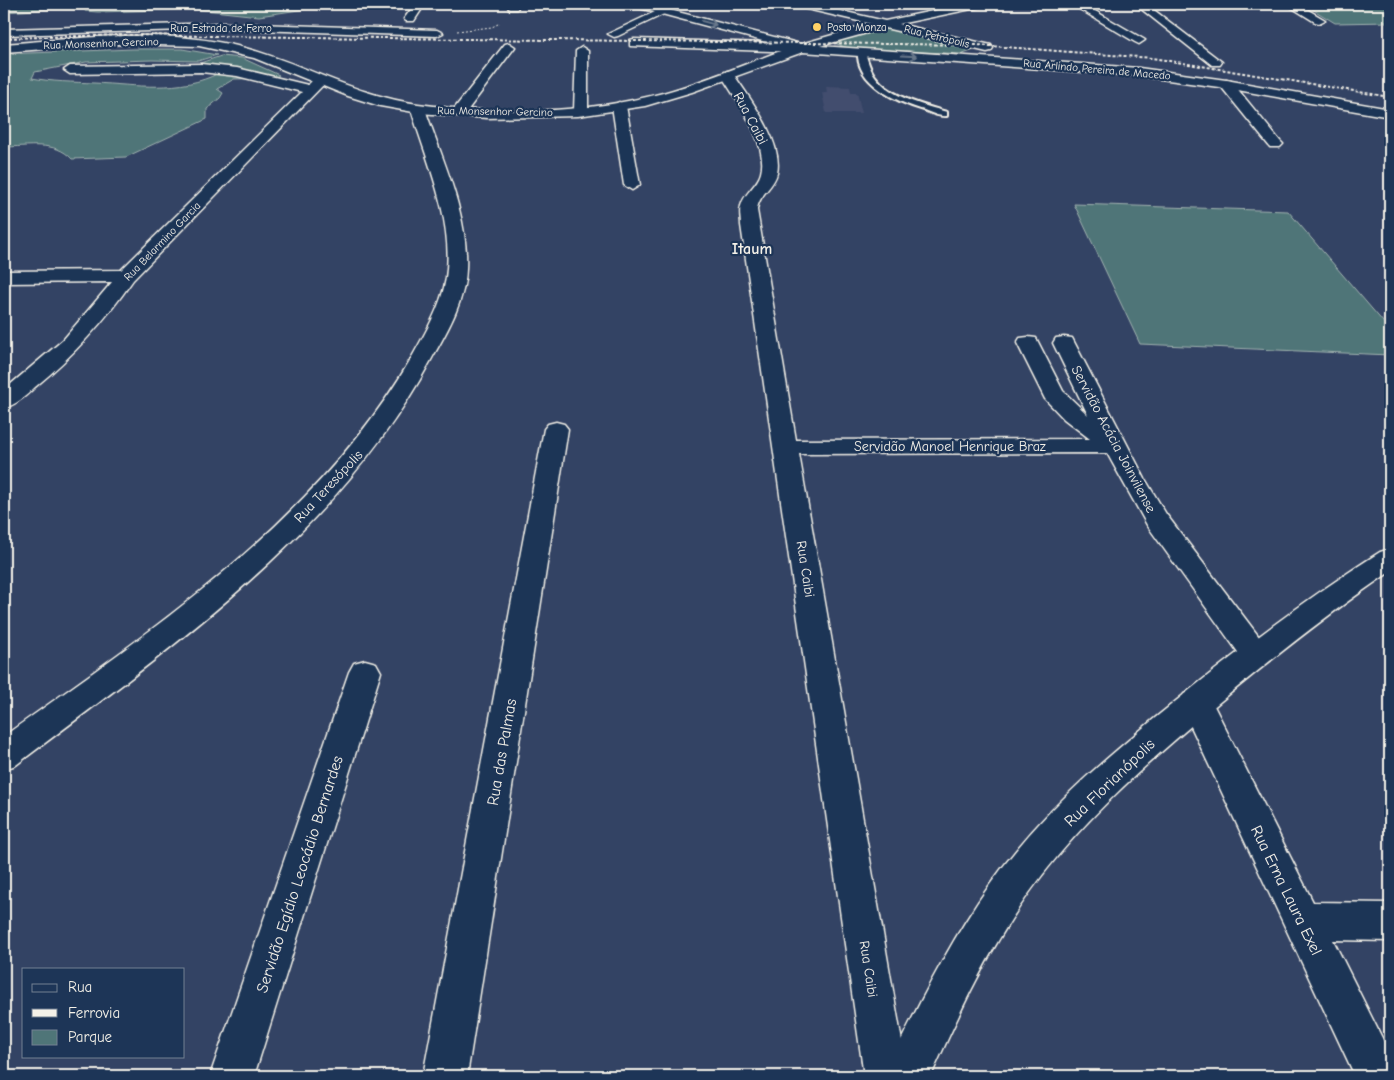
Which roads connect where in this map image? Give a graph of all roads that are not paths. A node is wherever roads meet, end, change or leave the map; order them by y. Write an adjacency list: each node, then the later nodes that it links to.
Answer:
1 (420, 4): 10 (street)
2 (636, 4): 9 (street)
3 (680, 4): 9 (street)
4 (798, 4): 12 (street, Rua Petrópolis)
5 (981, 4): 12 (street, Rua Monsenhor Gercino)
6 (1076, 4): 16 (street)
7 (1140, 4): 26 (street)
8 (1291, 4): 11 (street)
9 (662, 11): 15 (street); 20 (street, one-way to 20)
10 (410, 19)
11 (1319, 20)
12 (887, 24): 20 (street, Rua Monsenhor Gercino); 21 (street, Rua Petrópolis)
13 (4, 32): 14 (street, Rua Estrada de Ferro)
14 (437, 33)
15 (614, 34)
16 (1140, 40)
17 (634, 43): 20 (street)
18 (510, 47): 35 (street)
19 (4, 48): 30 (street, Rua Monsenhor Gercino)
20 (801, 48): 23 (street, Rua Arlindo Pereira de Macedo); 24 (street, Rua Monsenhor Gercino)
21 (988, 48): 25 (street); 32 (street, Rua Arlindo Pereira de Macedo)
22 (582, 51): 34 (street)
23 (861, 53): 24 (street); 25 (street, Rua Arlindo Pereira de Macedo, one-way to 25); 37 (lane)
24 (777, 57): 28 (street, Rua Monsenhor Gercino)
25 (966, 59): 29 (street, Rua Arlindo Pereira de Macedo)
26 (1216, 62)
27 (70, 70): 30 (street)
28 (727, 75): 31 (street, Rua Monsenhor Gercino); 47 (street, Rua Caibi)
29 (1226, 84): 36 (street, Rua Arlindo Pereira de Macedo); 38 (street)
30 (316, 85): 33 (street, Rua Monsenhor Gercino); 40 (street, Rua Belarmino Garcia)
31 (619, 106): 34 (street, Rua Monsenhor Gercino); 39 (street)
32 (1390, 108)
33 (418, 109): 35 (street, Rua Monsenhor Gercino); 52 (street, Rua Teresópolis)
34 (582, 111): 35 (street, Rua Monsenhor Gercino)
35 (459, 112)
36 (1390, 113)
37 (944, 114)
38 (1276, 144)
39 (632, 185)
40 (126, 276): 41 (street); 44 (street, Rua Belarmino Garcia)
41 (4, 277)
42 (1064, 343): 46 (street, Servidão Acácia Joinvilense)
43 (1028, 344): 46 (street)
44 (4, 402)
45 (556, 429): 56 (street, Rua das Palmas)
46 (1114, 446): 47 (street, Servidão Manoel Henrique Braz); 49 (street, Servidão Acácia Joinvilense)
47 (787, 447): 57 (street, Rua Caibi)
48 (1390, 559): 49 (street, Rua Florianópolis)
49 (1256, 654): 51 (street, Rua Florianópolis)
50 (365, 672): 55 (street, Servidão Egídio Leocádio Bernardes)
51 (1196, 703): 53 (street, Rua Erna Laura Exel); 58 (street, Rua Florianópolis)
52 (4, 755)
53 (1303, 922): 54 (street); 59 (street, Rua Erna Laura Exel)
54 (1390, 922)
55 (232, 1076)
56 (445, 1076)
57 (886, 1076)
58 (908, 1076)
59 (1378, 1076)

